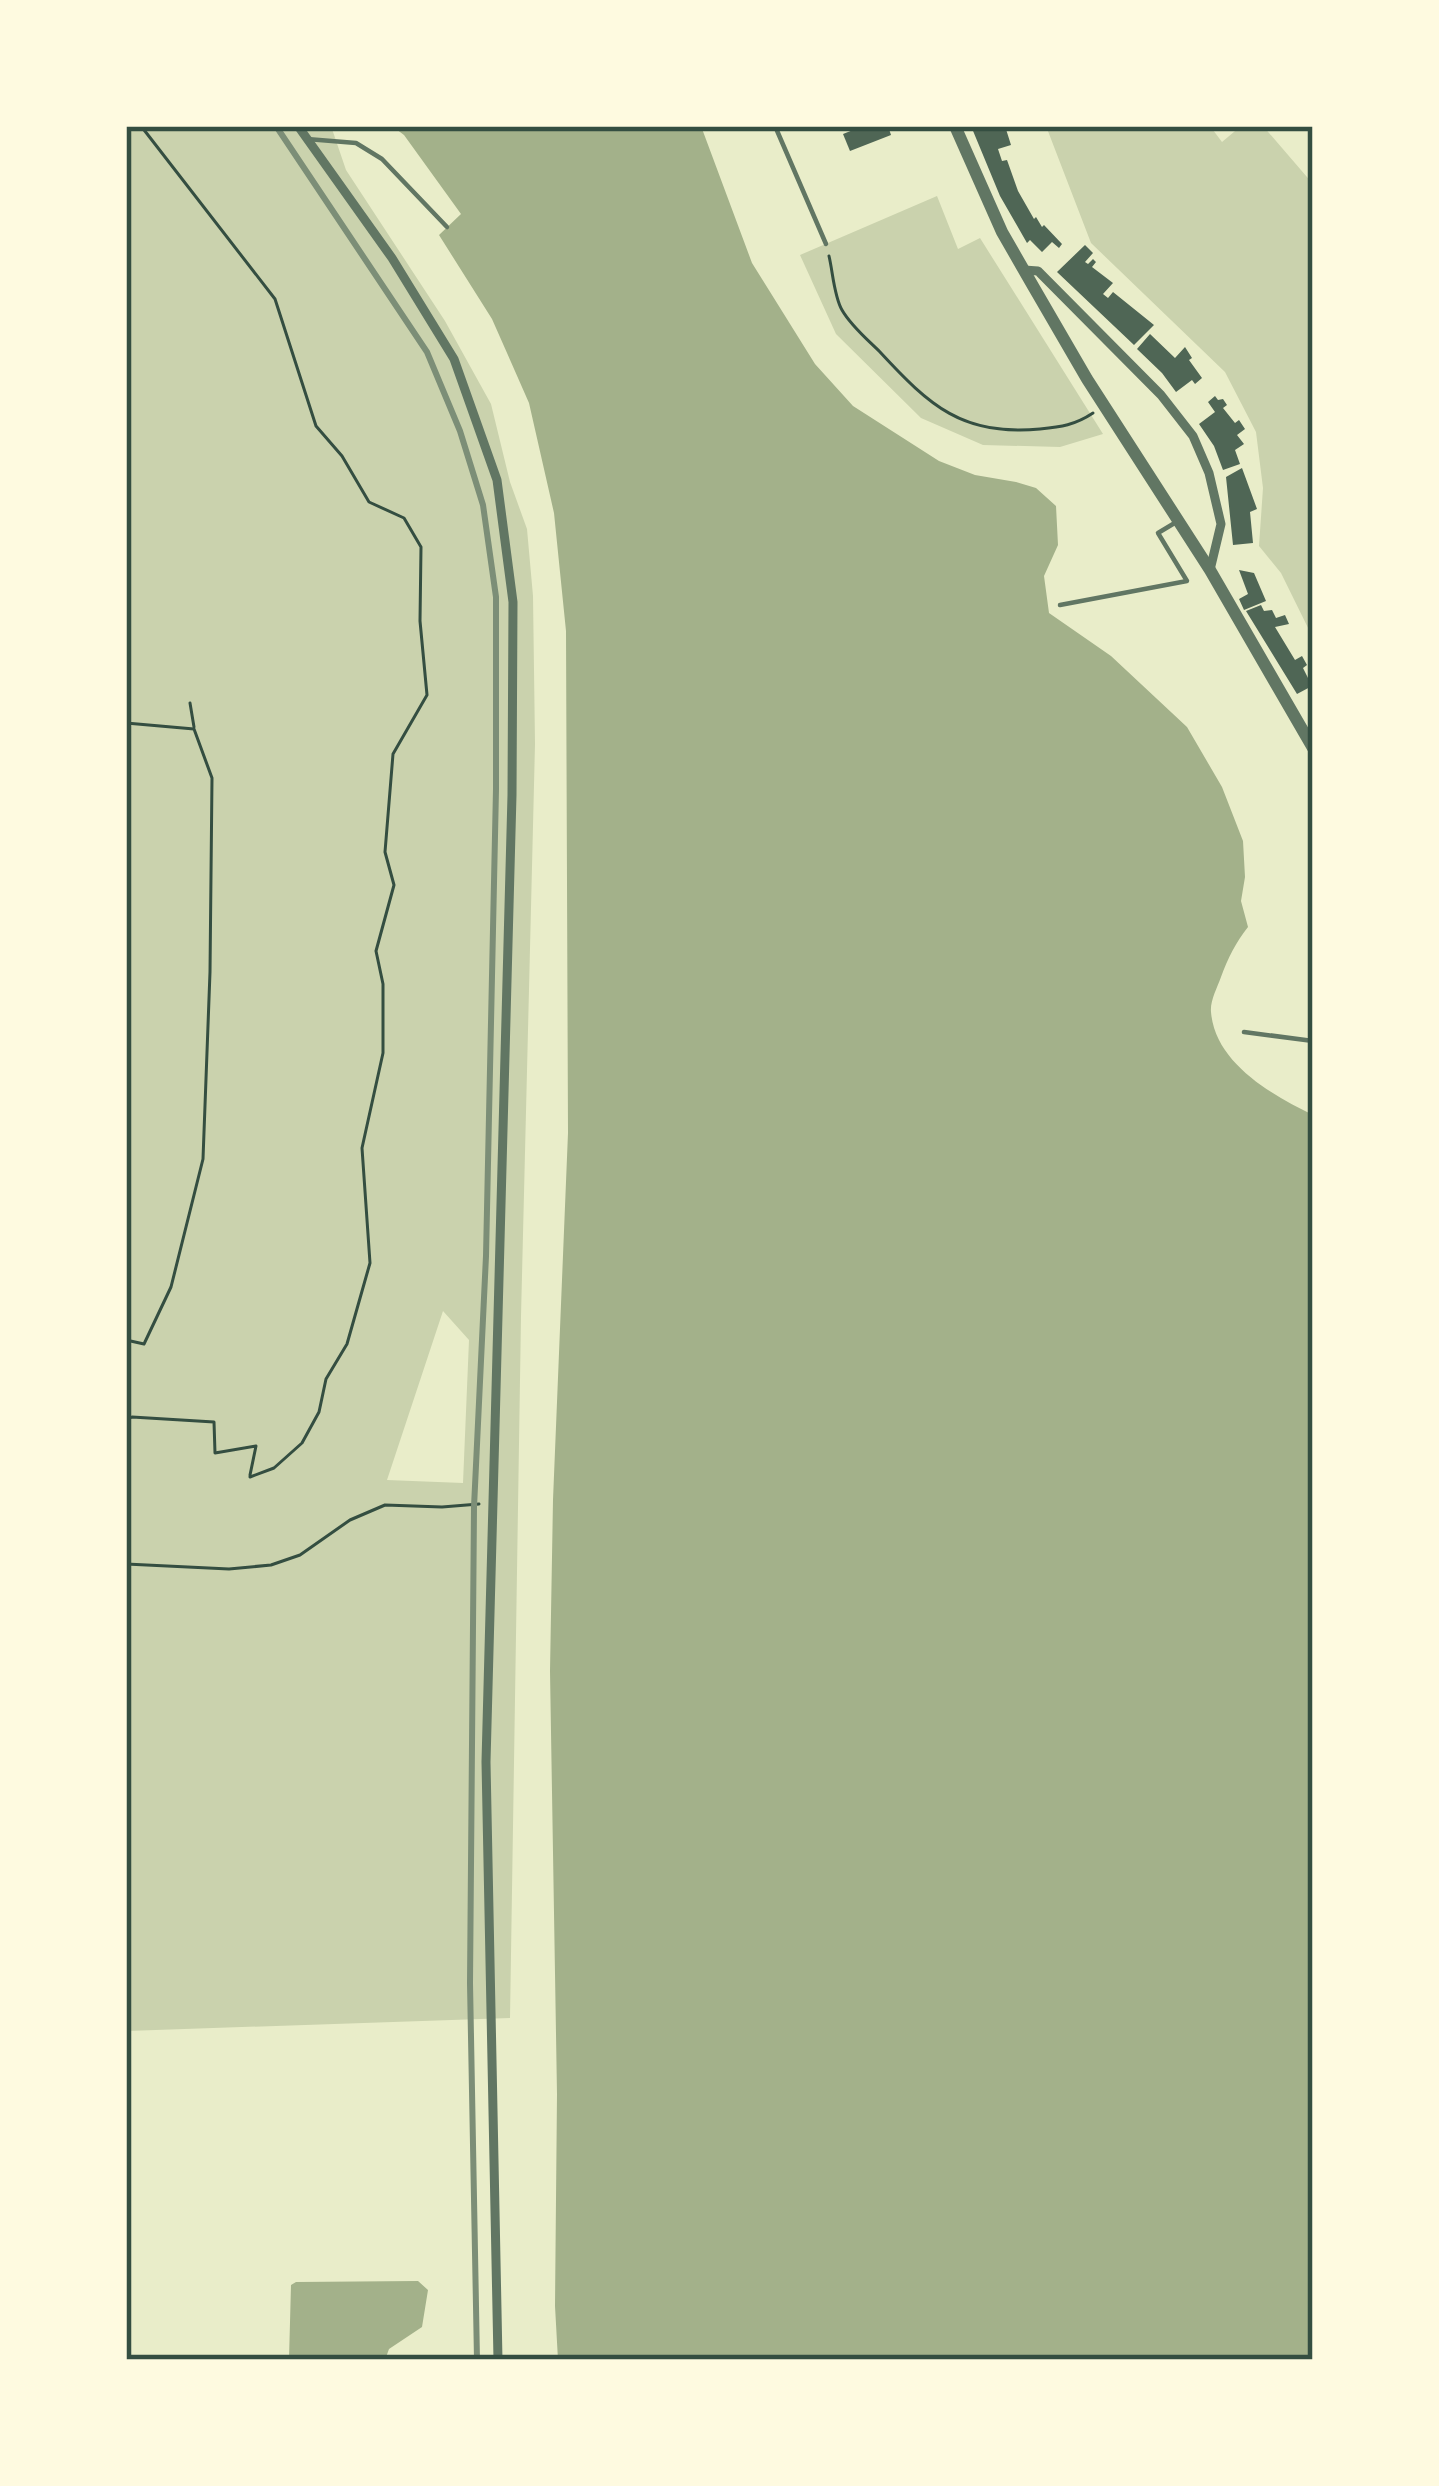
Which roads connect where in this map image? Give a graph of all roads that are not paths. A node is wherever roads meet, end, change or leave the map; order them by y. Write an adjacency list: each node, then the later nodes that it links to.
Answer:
1 (298, 126): 4 (street)
2 (775, 126): 6 (lane)
3 (956, 126): 7 (street)
4 (308, 139): 5 (lane); 14 (street)
5 (447, 226)
6 (826, 244)
7 (1024, 270): 8 (street); 9 (street)
8 (1178, 521): 9 (street); 10 (lane)
9 (1210, 570): 11 (street)
10 (1060, 605)
11 (1313, 748)
12 (1244, 1032): 13 (lane)
13 (1313, 1041)
14 (498, 2360)

